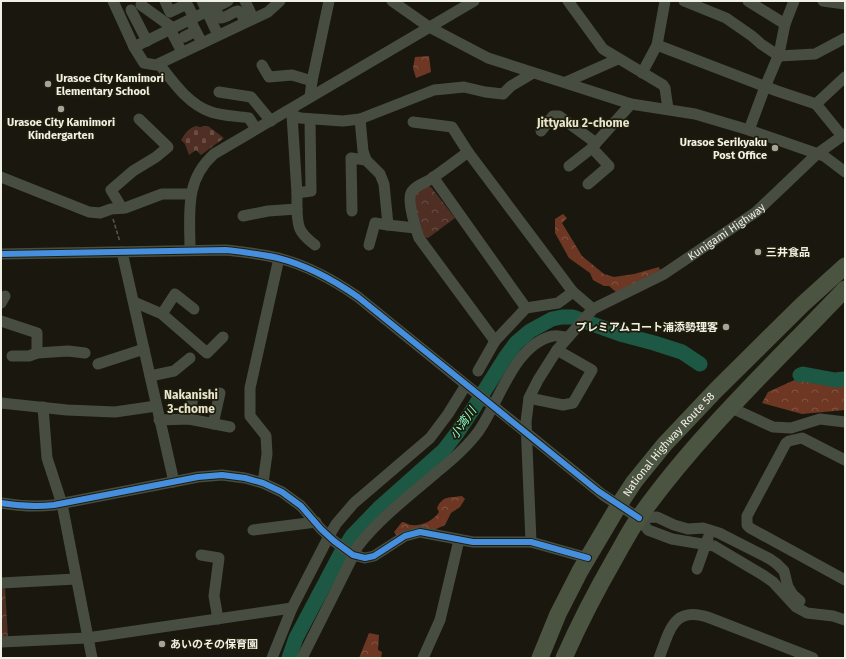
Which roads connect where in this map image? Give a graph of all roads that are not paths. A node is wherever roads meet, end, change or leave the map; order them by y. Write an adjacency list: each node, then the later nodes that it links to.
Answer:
1 (113, 1): 19 (street)
2 (159, 1): 20 (street)
3 (166, 1): 21 (street)
4 (202, 1): 17 (street)
5 (245, 1): 22 (street)
6 (280, 1): 22 (street)
7 (329, 1): 40 (street)
8 (392, 1): 24 (street)
9 (474, 1): 24 (street)
10 (568, 1): 34 (street)
11 (665, 1): 30 (street)
12 (684, 1): 33 (street)
13 (748, 1): 23 (street)
14 (794, 1): 23 (street)
15 (823, 1): 18 (street)
16 (141, 4): 19 (street); 20 (street); 27 (street)
17 (217, 4): 21 (street); 22 (street); 26 (street)
18 (845, 4)
19 (120, 16): 31 (street)
20 (158, 17): 25 (street); 27 (street)
21 (189, 20): 25 (street); 29 (street)
22 (249, 20): 26 (street)
23 (785, 24): 33 (street)
24 (429, 27): 37 (street); 44 (street)
25 (172, 28): 27 (street); 32 (street)
26 (218, 35): 29 (street)
27 (152, 38): 31 (street)
28 (845, 38): 33 (street)
29 (199, 45): 32 (street)
30 (657, 45): 38 (street); 42 (street)
31 (134, 47): 35 (street)
32 (182, 52): 35 (street)
33 (778, 56): 42 (street)
34 (618, 58): 38 (street); 41 (street)
35 (159, 64): 54 (street)
36 (262, 65): 40 (street)
37 (533, 73): 41 (street); 51 (street)
38 (642, 73): 47 (street)
39 (845, 77): 46 (street)
40 (312, 81): 44 (street)
41 (566, 82): 45 (street)
42 (765, 87): 46 (street); 55 (street)
43 (219, 92): 52 (street)
44 (310, 97): 48 (street)
45 (632, 104): 47 (street); 58 (street)
46 (816, 104): 57 (street)
47 (668, 109): 55 (street)
48 (290, 113): 50 (street); 52 (street); 67 (street)
49 (139, 119): 69 (street)
50 (310, 119): 51 (street); 67 (street)
51 (360, 119): 61 (street)
52 (271, 121): 54 (street)
53 (413, 122): 59 (street)
54 (256, 129): 68 (street)
55 (749, 130): 60 (street)
56 (541, 131): 58 (street)
57 (843, 135): 60 (street, Kunigami Highway)
58 (594, 146): 62 (street); 66 (street)
59 (468, 152): 65 (street); 84 (street)
60 (817, 154): 63 (street); 91 (street, Kunigami Highway)
61 (366, 160): 71 (street); 73 (street)
62 (569, 166)
63 (845, 172)
64 (1, 177): 69 (street)
65 (433, 178): 74 (street); 88 (street)
66 (588, 184)
67 (297, 193): 70 (street)
68 (191, 194): 69 (street); 77 (street)
69 (116, 209)
70 (297, 209): 72 (street); 75 (street)
71 (352, 211)
72 (243, 216)
73 (388, 225): 74 (street); 76 (street)
74 (415, 228): 96 (street)
75 (315, 245)
76 (369, 245)
77 (190, 250): 78 (street); 81 (street)
78 (122, 252): 79 (street); 86 (street)
79 (1, 254)
80 (845, 257): 87 (highway)
81 (279, 258): 106 (street); 122 (street)
82 (845, 266): 87 (highway, National Highway Route 58)
83 (845, 289): 90 (highway, National Highway Route 58)
84 (573, 292): 88 (street); 91 (street)
85 (845, 292): 90 (highway)
86 (134, 302): 92 (street); 97 (street)
87 (803, 304): 125 (highway, National Highway Route 58)
88 (526, 308): 96 (street)
89 (194, 309): 92 (street)
90 (826, 310): 113 (highway, National Highway Route 58)
91 (591, 311): 94 (street)
92 (162, 314): 95 (street)
93 (1, 321): 99 (street)
94 (569, 335): 98 (street); 135 (street)
95 (223, 338)
96 (495, 341): 104 (street)
97 (144, 348): 103 (street); 105 (street)
98 (557, 350): 109 (street); 109 (street)
99 (37, 353): 100 (street); 101 (street)
100 (84, 353)
101 (12, 356)
102 (190, 358): 105 (street)
103 (98, 364)
104 (478, 371)
105 (150, 376): 111 (street)
106 (471, 388): 119 (street, bridge); 130 (street)
107 (220, 393): 117 (street)
108 (193, 397): 114 (street)
109 (529, 398): 119 (street)
110 (1, 402): 112 (street)
111 (156, 406): 112 (street); 115 (street)
112 (43, 407): 124 (street)
113 (729, 409): 116 (street); 126 (highway, National Highway Route 58)
114 (189, 419): 115 (street); 117 (street)
115 (159, 420): 121 (street)
116 (845, 422)
117 (213, 424): 118 (street)
118 (230, 427)
119 (526, 433): 125 (street); 132 (street)
120 (845, 460): 139 (street)
121 (174, 482): 122 (street); 124 (street)
122 (263, 483): 127 (street)
123 (1, 503): 124 (street)
124 (62, 504): 138 (street)
125 (618, 505): 126 (street); 136 (highway, National Highway Route 58)
126 (639, 518): 129 (street); 133 (street); 152 (highway, National Highway Route 58)
127 (316, 522): 128 (street); 130 (street)
128 (253, 530)
129 (711, 531): 133 (street); 142 (street)
130 (329, 536): 135 (street); 141 (street)
131 (459, 540): 132 (street); 135 (street); 150 (street)
132 (531, 542): 136 (street)
133 (705, 545): 137 (street); 144 (street)
134 (201, 555): 143 (street)
135 (353, 556): 149 (street)
136 (588, 558): 151 (highway, National Highway Route 58)
137 (697, 569)
138 (76, 579): 140 (street); 145 (street)
139 (845, 580)
140 (1, 583)
141 (292, 608): 143 (street); 148 (street)
142 (845, 612)
143 (218, 619): 145 (street)
144 (845, 620)
145 (87, 638): 146 (street); 147 (street)
146 (1, 642)
147 (92, 658)
148 (272, 658)
149 (302, 658)
150 (423, 658)
151 (540, 658)
152 (564, 658)
153 (659, 658): 154 (street)
154 (813, 658)

